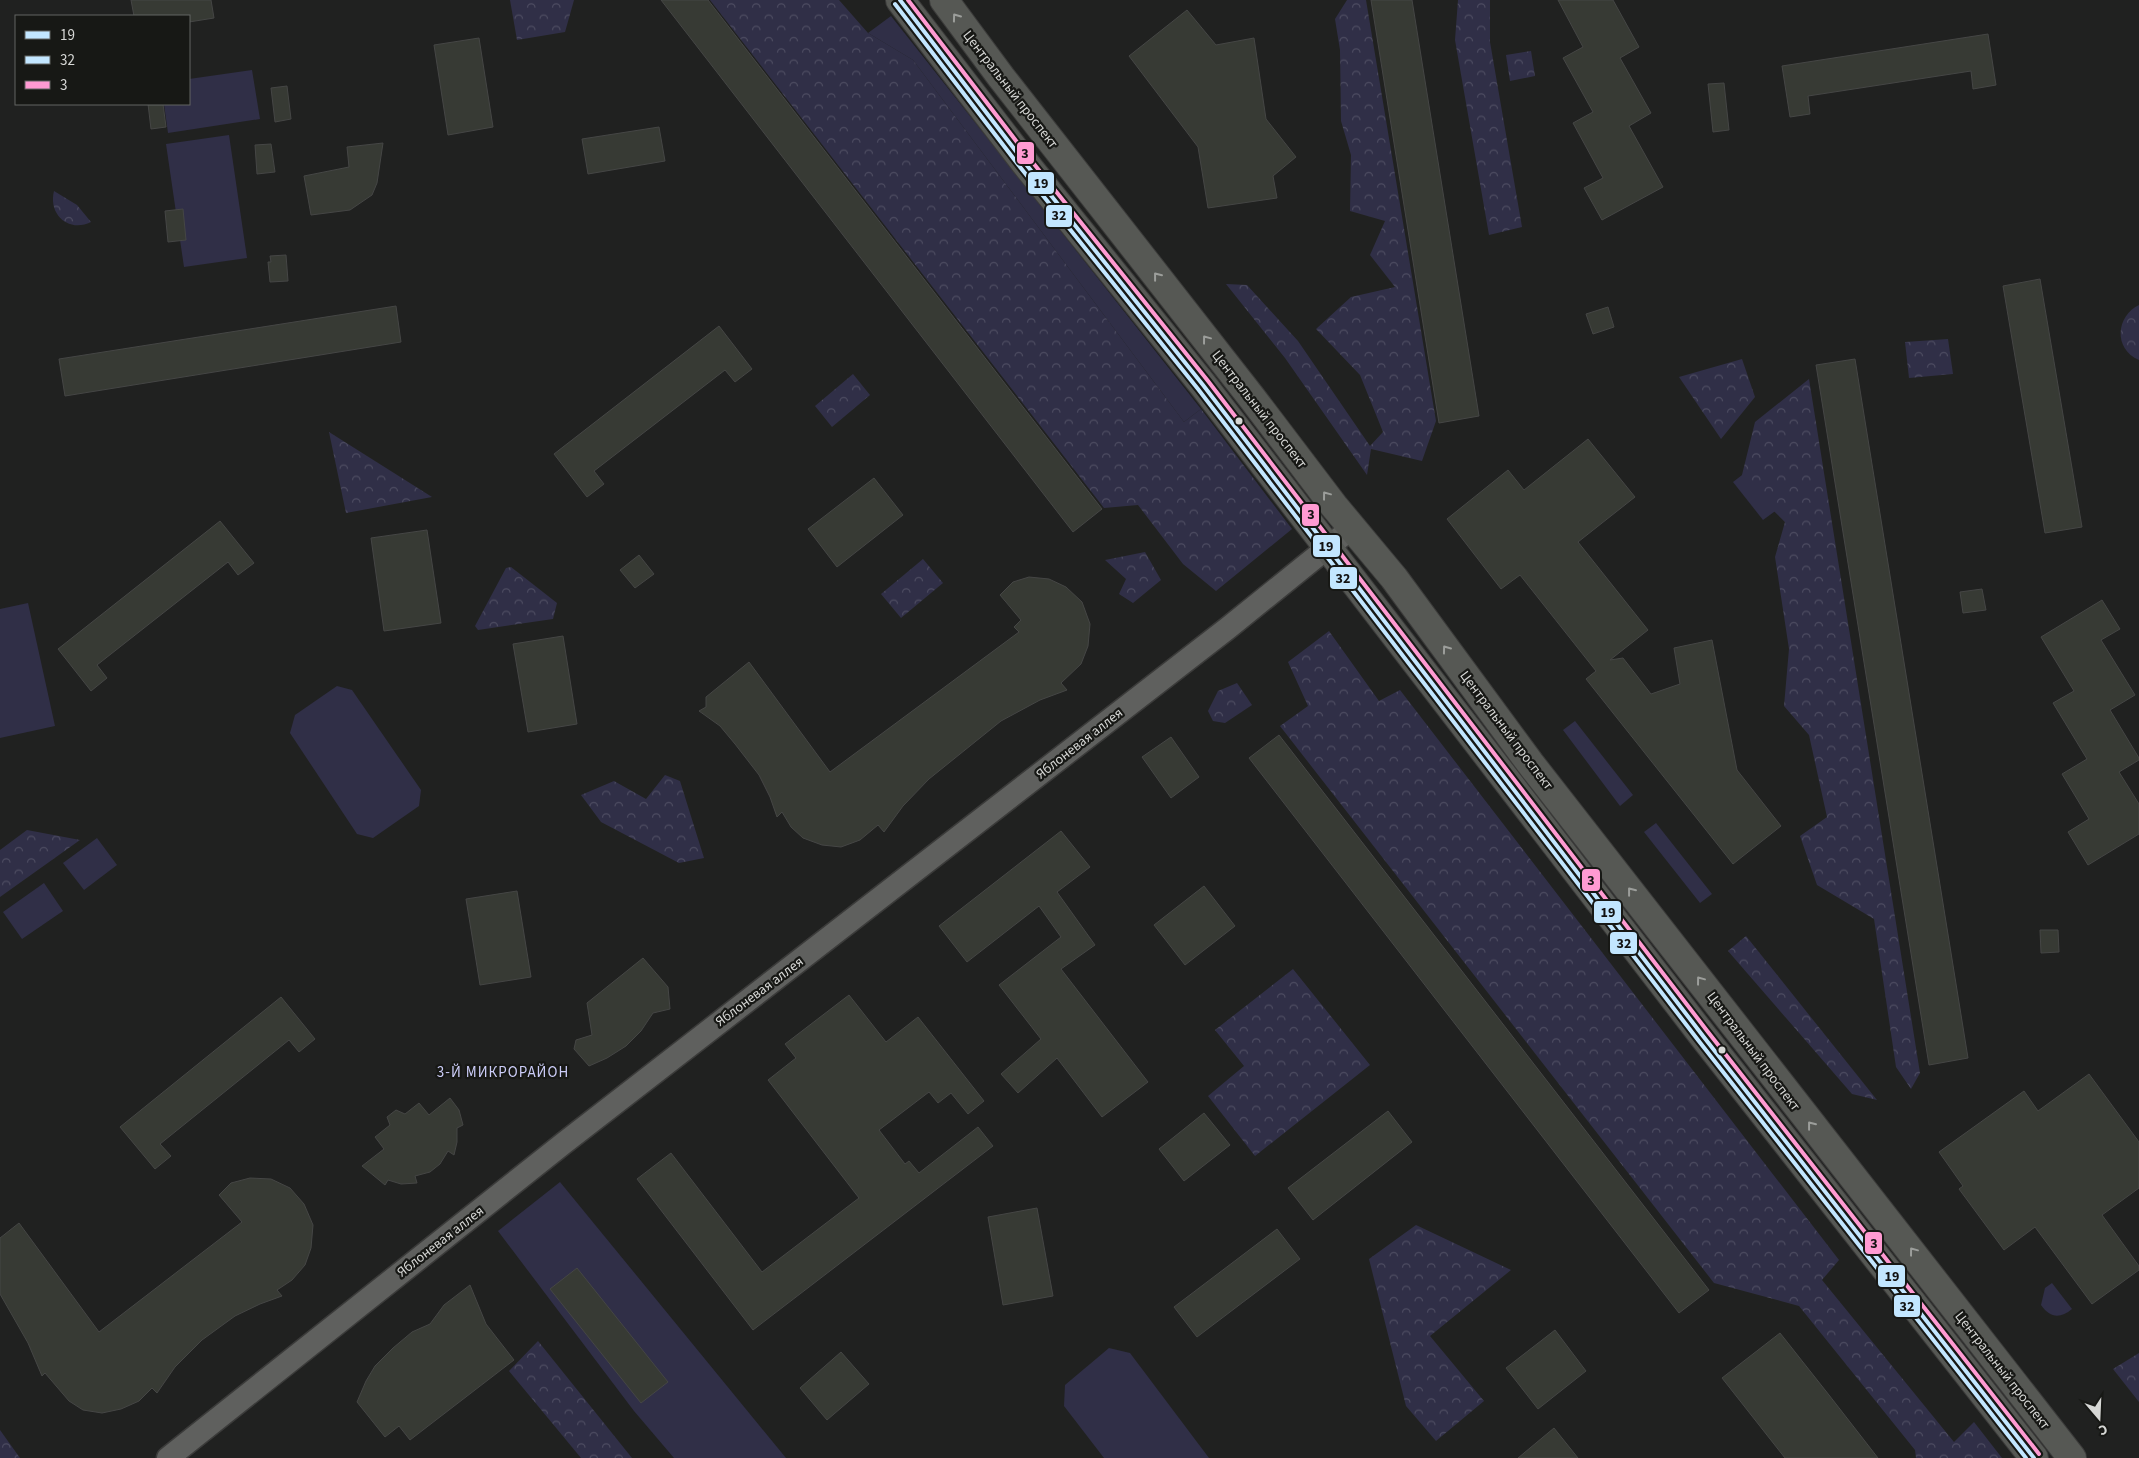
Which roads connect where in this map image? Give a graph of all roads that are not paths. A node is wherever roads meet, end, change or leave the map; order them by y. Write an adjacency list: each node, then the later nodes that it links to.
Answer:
1 (900, 0): 4 (main road, Центральный проспект)
2 (944, 0): 3 (main road, Центральный проспект, one-way to 2)
3 (1227, 367): 4 (main road); 5 (main road, Центральный проспект, one-way to 3)
4 (1202, 385): 6 (main road, Центральный проспект)
5 (1353, 527): 6 (street, Яблоневая аллея); 7 (main road, Центральный проспект, one-way to 5)
6 (1326, 548): 8 (main road, Центральный проспект); 9 (street, Яблоневая аллея)
7 (1530, 762): 8 (main road); 11 (main road, Центральный проспект, one-way to 7)
8 (1506, 778): 10 (main road, Центральный проспект)
9 (168, 1458)
10 (2034, 1458)
11 (2072, 1458)

